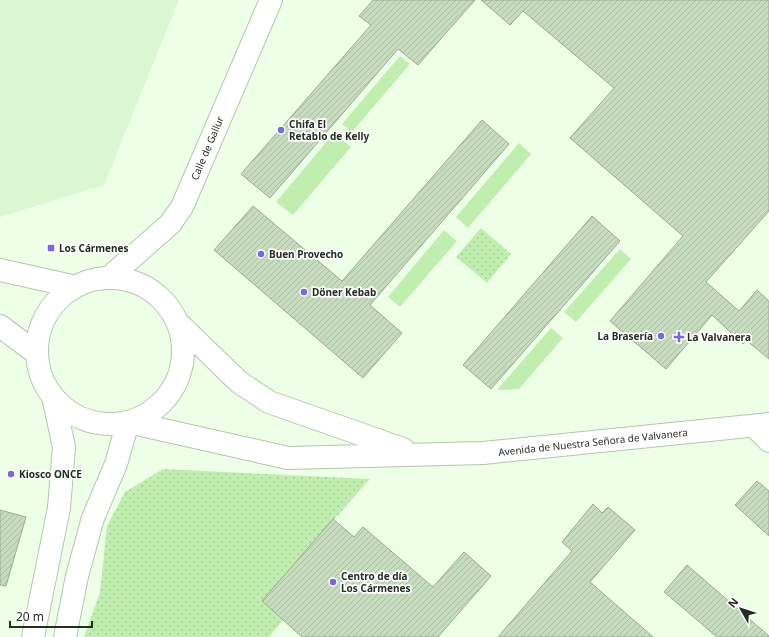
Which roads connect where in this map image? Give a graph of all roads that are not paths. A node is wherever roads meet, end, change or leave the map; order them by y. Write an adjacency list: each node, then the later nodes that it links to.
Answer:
1 (271, 0): 3 (main road, Calle de Gallur)
2 (0, 270): 4 (main road)
3 (112, 275): 4 (main road); 5 (main road)
4 (72, 286): 7 (main road)
5 (180, 325): 9 (main road); 11 (main road, Avenida de Nuestra Señora de Valvanera)
6 (0, 326): 7 (main road)
7 (35, 352): 8 (main road)
8 (54, 401): 9 (main road); 12 (main road)
9 (128, 422): 11 (main road, Avenida de Nuestra Señora de Valvanera); 13 (main road)
10 (764, 430): 11 (main road, Avenida de Nuestra Señora de Valvanera)
11 (417, 454)
12 (33, 637)
13 (64, 637)

